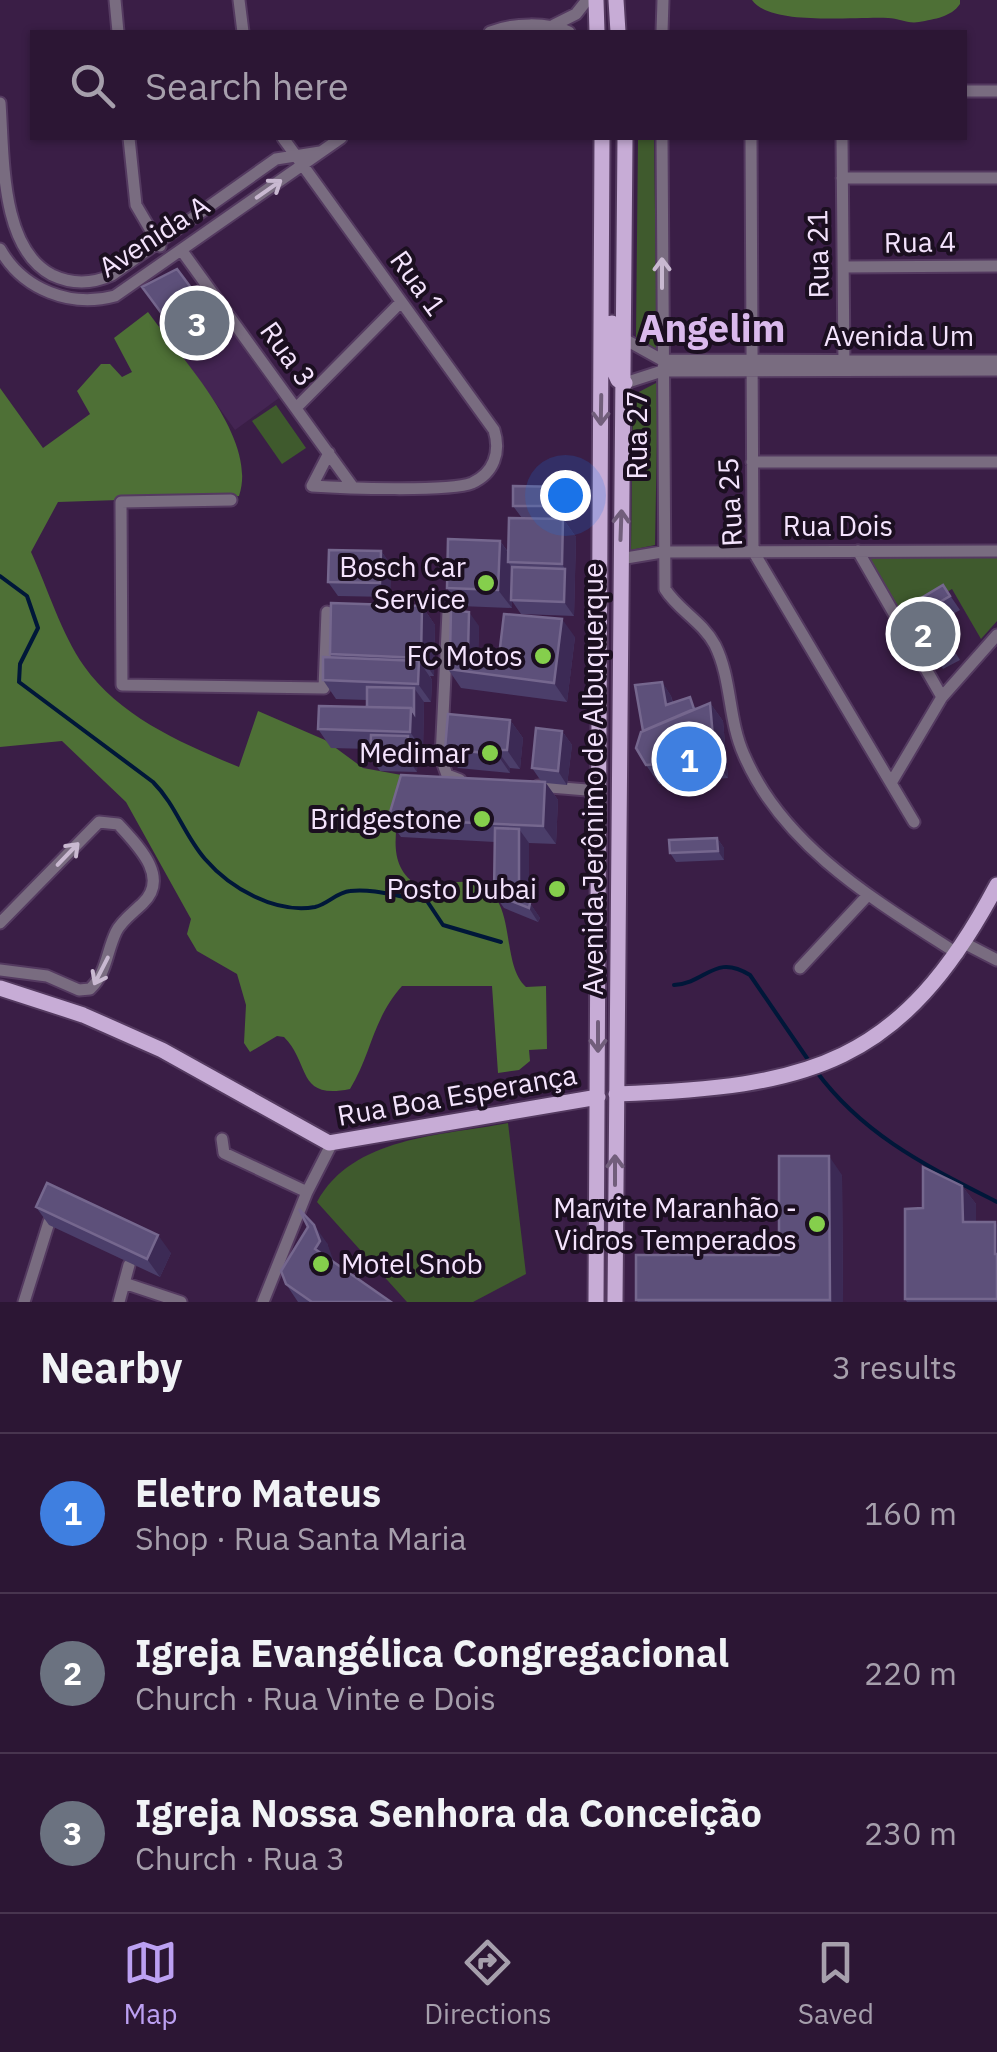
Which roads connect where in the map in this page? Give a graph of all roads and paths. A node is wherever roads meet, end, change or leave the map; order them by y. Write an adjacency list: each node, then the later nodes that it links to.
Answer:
1 (115, 0): 8 (street)
2 (239, 0): 9 (street)
3 (587, 0): 7 (street)
4 (596, 0): 12 (main road)
5 (616, 0): 13 (main road)
6 (662, 0): 14 (street)
7 (550, 26): 10 (street); 11 (street)
8 (118, 30)
9 (243, 30)
10 (497, 30)
11 (563, 30)
12 (597, 30)
13 (618, 30)
14 (662, 30)
15 (967, 91): 16 (street)
16 (997, 91)
17 (0, 103): 32 (street, Avenida A)
18 (129, 140): 32 (street)
19 (284, 140): 27 (street, Rua 1)
20 (337, 140): 26 (street, Avenida A)
21 (602, 140): 31 (main road, Avenida Jerônimo de Albuquerque)
22 (625, 140): 39 (main road, Avenida Jerônimo de Albuquerque)
23 (662, 140): 41 (street, Rua 27, one-way to 23)
24 (751, 140): 42 (street, Rua 25)
25 (842, 140): 29 (street, Rua 21)
26 (320, 152): 27 (street, Avenida A); 28 (street, Avenida A)
27 (294, 154): 28 (street, Rua 1); 32 (street, Avenida A)
28 (302, 166): 34 (street, Avenida A, one-way to 28); 38 (street, Rua 1)
29 (842, 178): 30 (street); 37 (street, Rua 21)
30 (997, 178)
31 (604, 204): 45 (main road); 64 (main road, Avenida Jerônimo de Albuquerque, one-way to 64)
32 (158, 244): 35 (street)
33 (0, 250): 35 (street, Avenida A)
34 (182, 251): 35 (street, Avenida A); 46 (street, Rua 3)
35 (169, 260)
36 (997, 266): 37 (street, Rua 4)
37 (843, 268): 43 (street, Rua 21)
38 (401, 302): 46 (street); 50 (street, Rua 1)
39 (626, 340): 41 (street, Avenida Um); 45 (main road, Avenida Jerônimo de Albuquerque)
40 (997, 361): 43 (street, Avenida Um)
41 (662, 365): 42 (street, Avenida Um); 45 (street, Avenida Um); 55 (street, Rua 27)
42 (752, 365): 43 (street, Avenida Um); 48 (street, Rua 25)
43 (844, 365): 44 (street, Avenida Um)
44 (997, 370)
45 (625, 383): 56 (main road, Avenida Jerônimo de Albuquerque, one-way to 45)
46 (296, 408): 47 (street, Rua 3)
47 (328, 453): 50 (street, Rua 3); 50 (street)
48 (752, 462): 49 (street); 52 (street, Rua 25)
49 (997, 462)
50 (352, 486)
51 (230, 500): 57 (street)
52 (753, 551): 53 (street, Rua Dois); 55 (street, Rua Dois); 62 (street, Rua 25)
53 (858, 551): 54 (street, Rua Dois); 60 (street)
54 (997, 551)
55 (662, 552): 56 (street, Rua Dois); 67 (street, Rua 27)
56 (620, 559): 74 (main road, Avenida Jerônimo de Albuquerque)
57 (327, 612)
58 (448, 612): 61 (street)
59 (997, 635): 60 (street)
60 (942, 697): 62 (street)
61 (471, 781)
62 (892, 782): 65 (street, Rua 25)
63 (526, 786): 64 (street)
64 (599, 791): 75 (main road, Avenida Jerônimo de Albuquerque, one-way to 75)
65 (914, 822)
66 (997, 885): 69 (main road)
67 (868, 895): 69 (street, Rua 27); 71 (street)
68 (0, 923): 72 (street, one-way to 72)
69 (962, 949): 70 (street, Rua 27); 74 (main road)
70 (997, 960)
71 (800, 968)
72 (0, 970)
73 (0, 988): 77 (main road, Rua Boa Esperança)
74 (616, 1094): 87 (main road, Avenida Jerônimo de Albuquerque, one-way to 74)
75 (598, 1097): 77 (main road, Rua Boa Esperança); 86 (main road, Avenida Jerônimo de Albuquerque)
76 (222, 1139): 78 (street)
77 (332, 1144): 78 (street)
78 (307, 1192): 85 (street)
79 (49, 1222): 82 (street)
80 (129, 1265): 81 (street)
81 (124, 1284): 83 (street); 84 (street)
82 (24, 1302)
83 (119, 1302)
84 (182, 1302)
85 (263, 1302)
86 (596, 1302)
87 (615, 1302)

